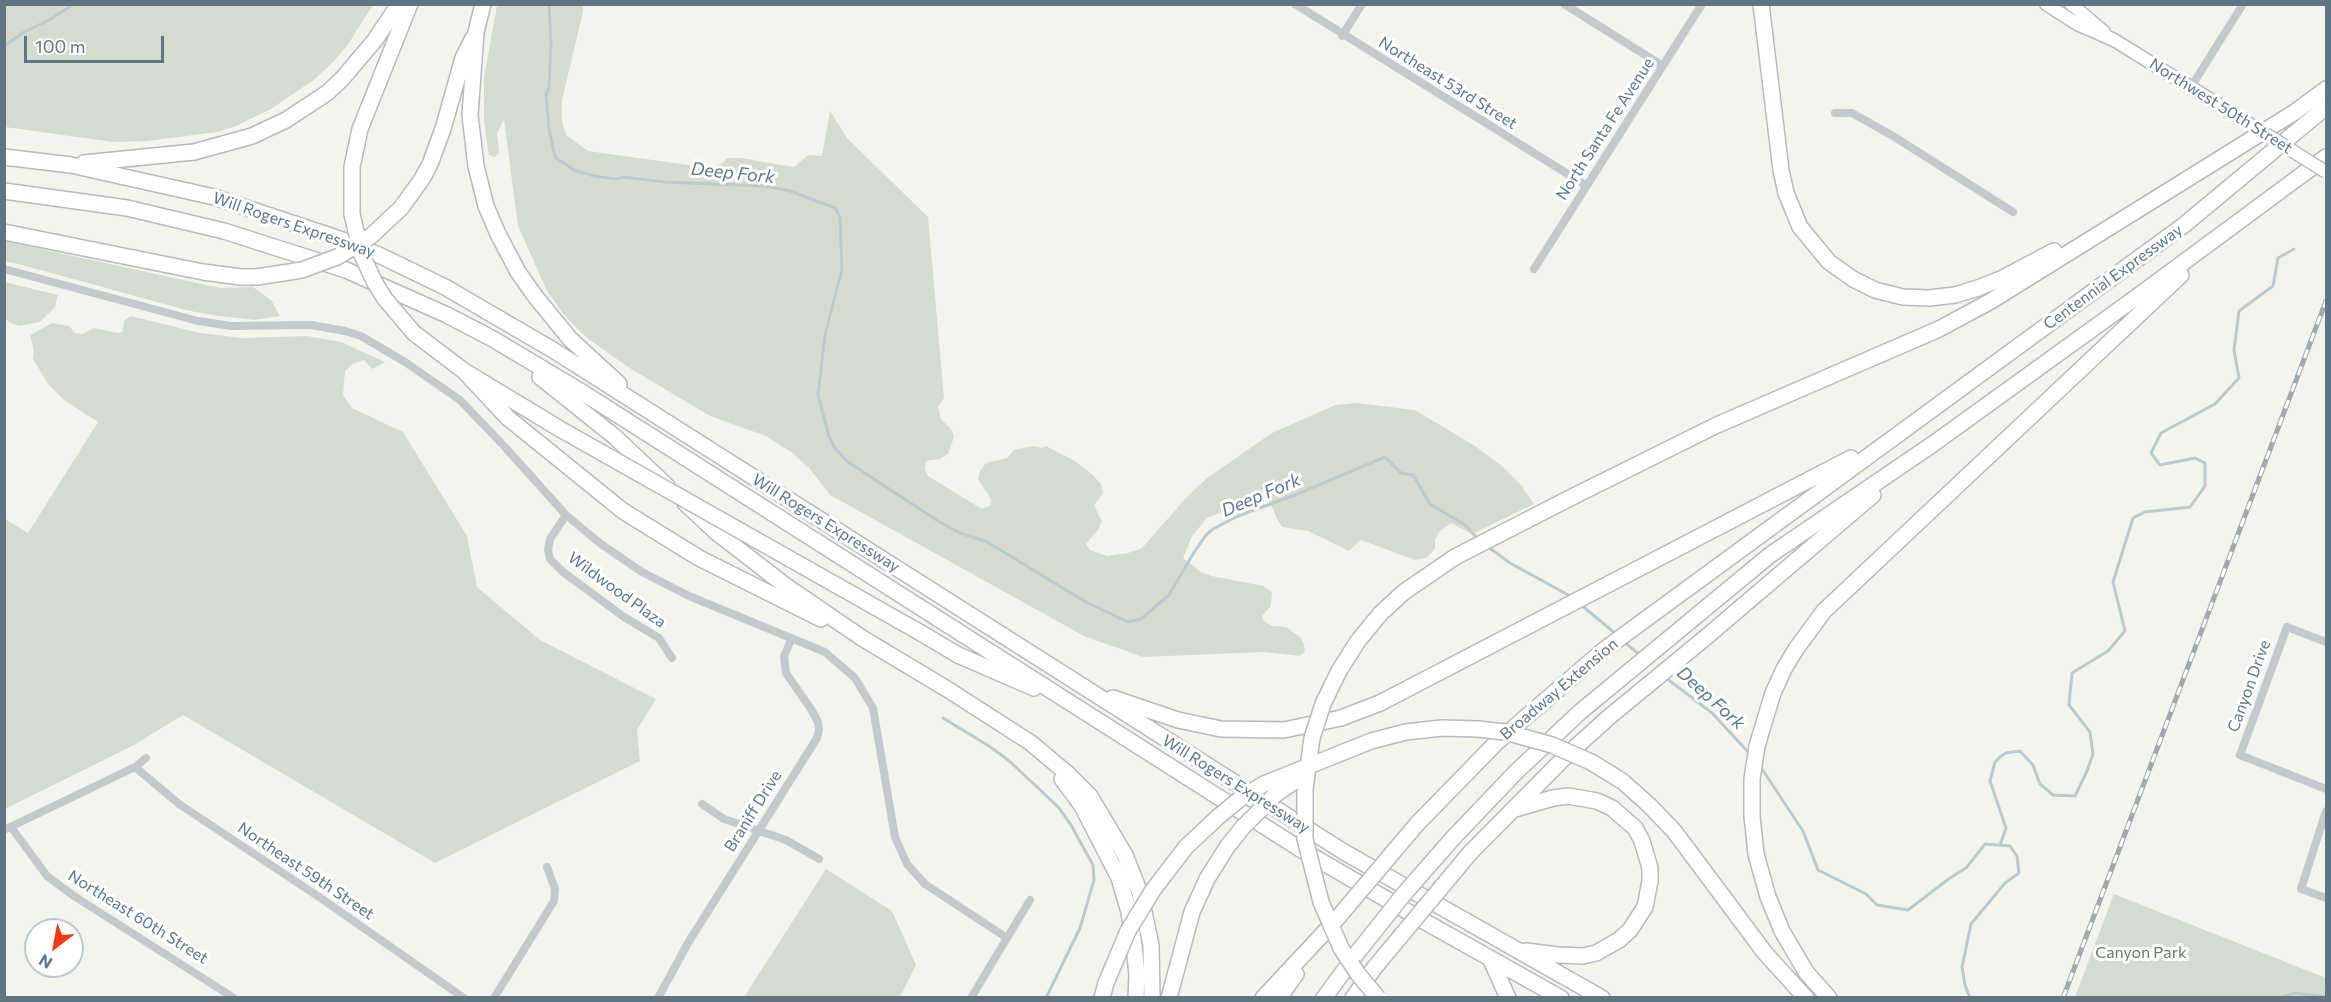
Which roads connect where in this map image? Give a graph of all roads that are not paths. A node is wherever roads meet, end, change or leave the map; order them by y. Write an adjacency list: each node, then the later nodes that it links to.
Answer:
1 (399, 4): 22 (highway)
2 (411, 4): 33 (highway, bridge)
3 (483, 4): 12 (highway)
4 (1295, 4): 13 (street, Northeast 53rd Street)
5 (1362, 4): 13 (street)
6 (1564, 4): 15 (street)
7 (1702, 4): 15 (street, North Santa Fe Avenue)
8 (1761, 4): 26 (highway)
9 (2046, 4): 14 (main road, Northwest 50th Street)
10 (2071, 4): 14 (main road, Northwest 50th Street)
11 (2243, 4): 16 (street)
12 (476, 32): 29 (highway, bridge); 34 (highway)
13 (1342, 36): 24 (street, Northeast 53rd Street)
14 (2114, 40): 16 (main road, Northwest 50th Street)
15 (1663, 66): 24 (street, North Santa Fe Avenue)
16 (2191, 87): 23 (main road, Northwest 50th Street, bridge)
17 (2326, 89): 26 (highway)
18 (2326, 106): 35 (highway, Centennial Expressway)
19 (1835, 113): 27 (street)
20 (4, 157): 22 (highway, Will Rogers Expressway)
21 (2326, 157): 28 (highway, Centennial Expressway)
22 (71, 165): 34 (highway, Will Rogers Expressway)
23 (2326, 172)
24 (1587, 186): 31 (street, North Santa Fe Avenue)
25 (4, 191): 32 (highway, Will Rogers Expressway)
26 (2160, 196): 77 (highway, bridge)
27 (2013, 212)
28 (2230, 229): 36 (highway, Centennial Expressway); 82 (highway)
29 (4, 232)
30 (4, 269): 37 (street)
31 (1534, 269)
32 (493, 339): 39 (highway); 43 (highway, Will Rogers Expressway)
33 (464, 371): 39 (highway); 43 (highway, bridge)
34 (650, 412): 42 (highway, Will Rogers Expressway)
35 (1892, 437): 42 (highway); 58 (highway, Broadway Extension, bridge)
36 (1933, 444): 50 (highway); 74 (highway, Broadway Extension, bridge)
37 (566, 515): 38 (street); 41 (street, Wildwood Plaza)
38 (792, 638): 53 (street, Braniff Drive); 59 (street)
39 (862, 638): 44 (highway)
40 (2326, 642): 48 (street, Canyon Drive)
41 (672, 658)
42 (1087, 689): 60 (highway, Will Rogers Expressway)
43 (1081, 708): 61 (highway, Will Rogers Expressway)
44 (1031, 743): 69 (highway); 70 (highway)
45 (1338, 754): 63 (highway, bridge); 71 (highway, bridge); 81 (highway, bridge)
46 (146, 758): 47 (street)
47 (135, 767): 52 (street); 65 (street, Northeast 59th Street)
48 (2326, 789)
49 (702, 804): 53 (street)
50 (1510, 811): 60 (highway); 62 (highway, bridge)
51 (2326, 811): 56 (street)
52 (8, 828): 64 (street, Northeast 60th Street)
53 (758, 830): 54 (street); 67 (street, Braniff Drive)
54 (819, 859)
55 (547, 867): 66 (street)
56 (2326, 898)
57 (1030, 900): 59 (street)
58 (1335, 921): 72 (highway); 73 (highway, Broadway Extension)
59 (1007, 938): 68 (street)
60 (1517, 950): 80 (highway, Will Rogers Expressway)
61 (1490, 958): 78 (highway); 79 (highway, Will Rogers Expressway)
62 (1375, 966): 75 (highway); 76 (highway)
63 (1104, 990)
64 (234, 998)
65 (464, 998)
66 (494, 998)
67 (658, 998)
68 (971, 998)
69 (1136, 998)
70 (1152, 998)
71 (1170, 998)
72 (1263, 998)
73 (1279, 998)
74 (1324, 998)
75 (1353, 998)
76 (1366, 998)
77 (1378, 998)
78 (1508, 998)
79 (1561, 998)
80 (1602, 998)
81 (1806, 998)
82 (1829, 998)

